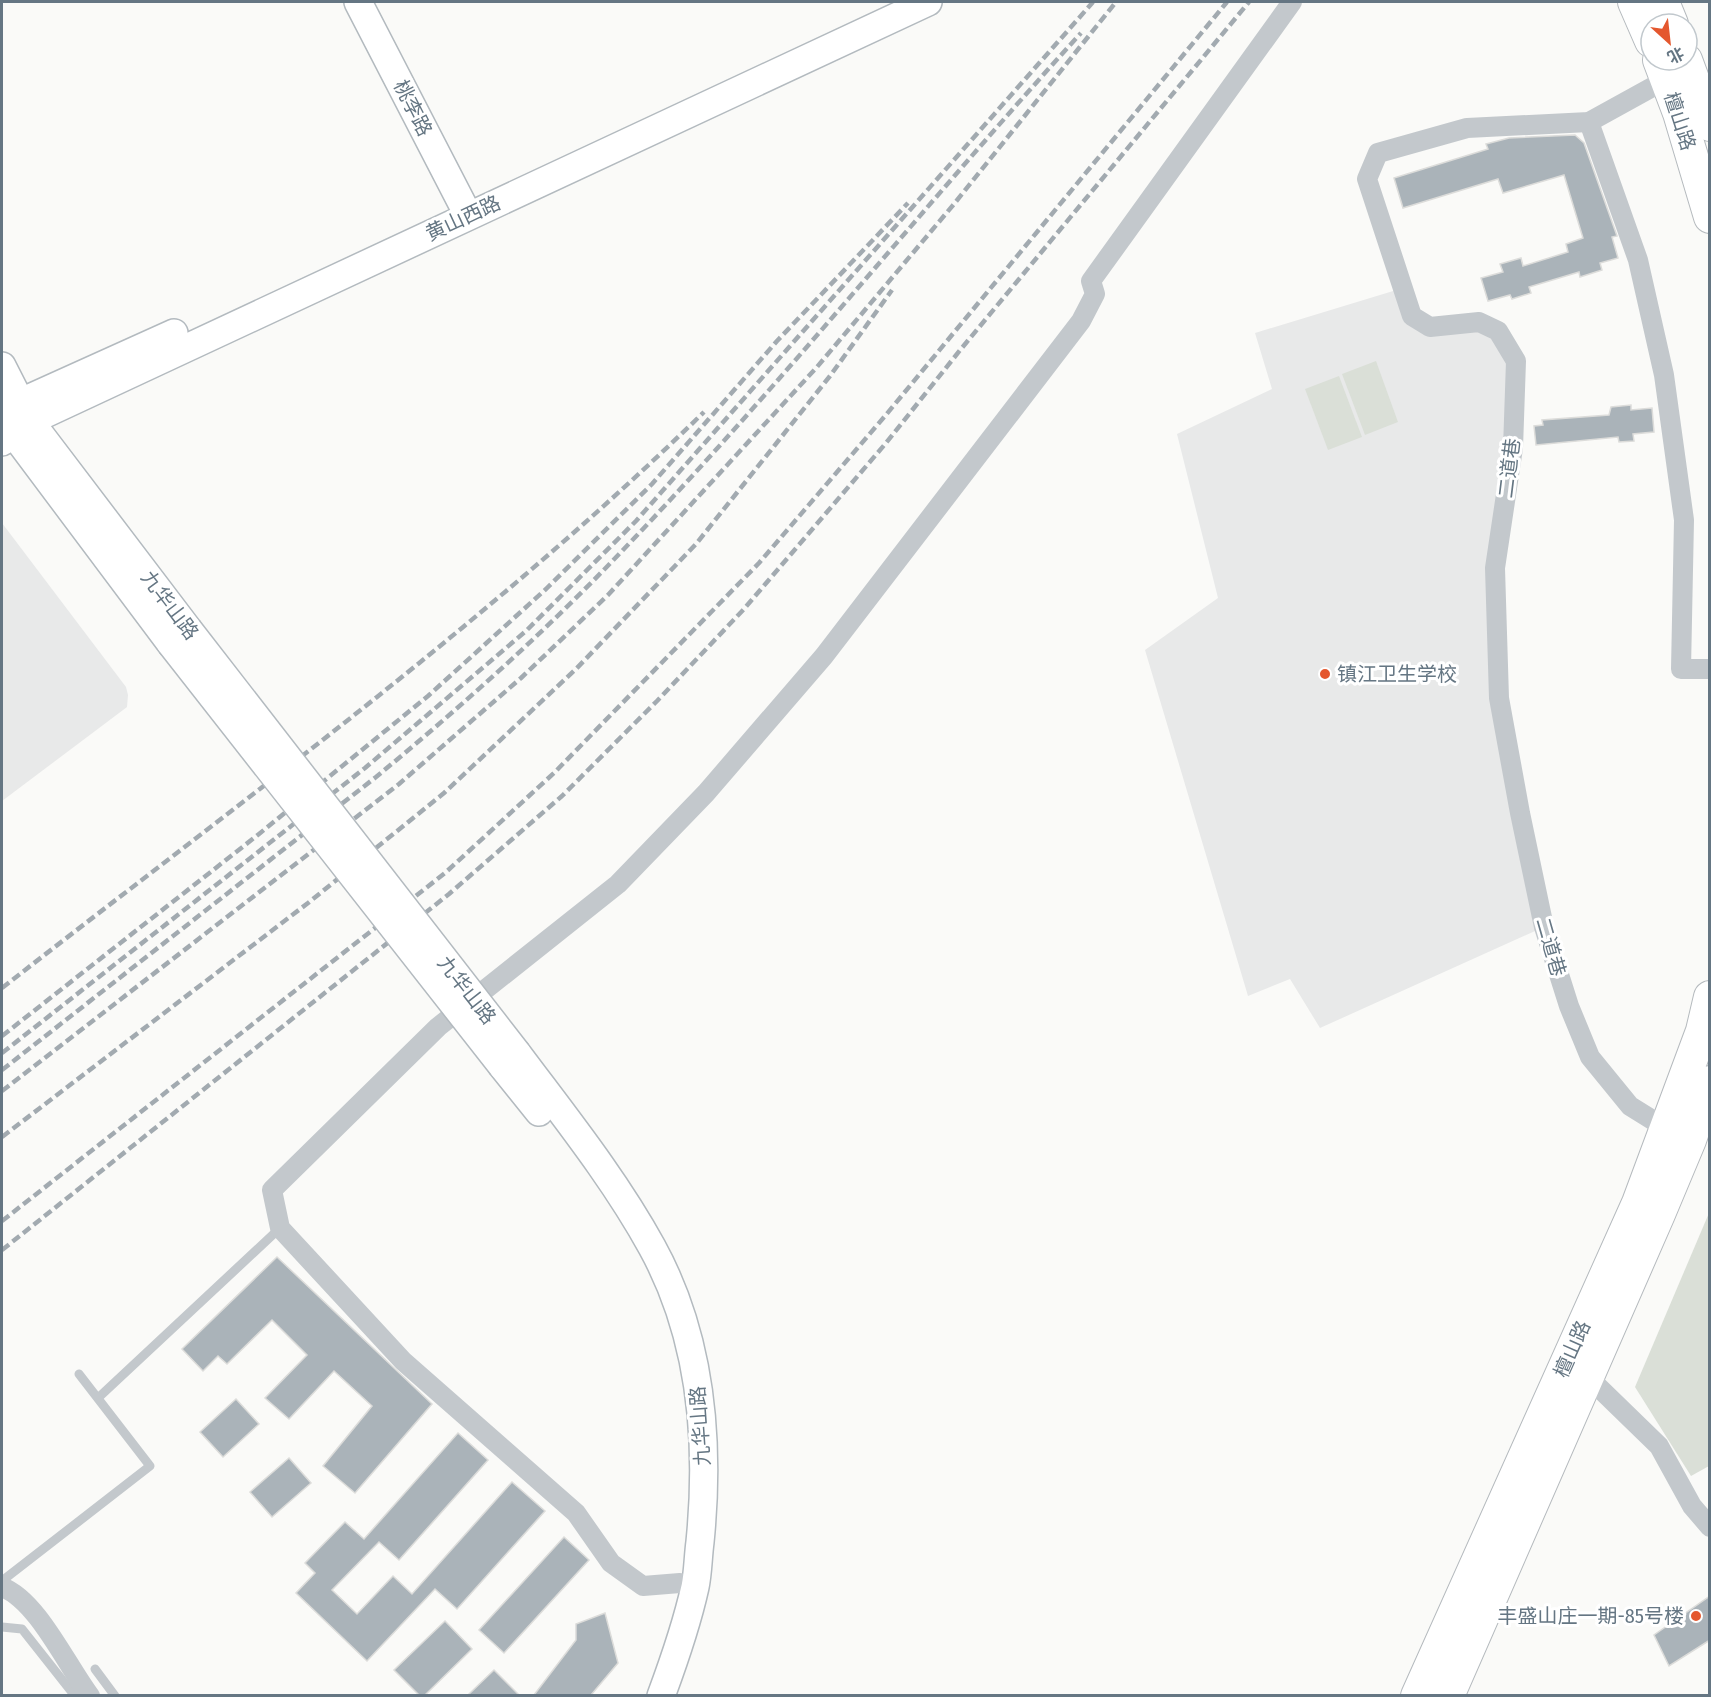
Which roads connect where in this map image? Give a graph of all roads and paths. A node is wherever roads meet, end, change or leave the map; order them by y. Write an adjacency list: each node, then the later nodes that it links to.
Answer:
1 (358, 2): 10 (main road, 桃李路)
2 (898, 2): 10 (main road, 黄山西路)
3 (928, 2): 10 (main road, 黄山西路)
4 (1293, 2): 19 (street)
5 (1662, 72): 8 (street, 二道巷)
6 (1673, 72): 11 (main road, 檀山路)
7 (1675, 72): 9 (main road, 檀山路)
8 (1589, 122): 14 (street); 18 (street, 二道巷)
9 (1710, 125)
10 (465, 209): 13 (main road, 黄山西路)
11 (1710, 217)
12 (2, 366): 13 (main road, 九华山路)
13 (10, 420): 16 (main road, 九华山路, bridge)
14 (1710, 669)
15 (1710, 997): 18 (main road, 檀山路)
16 (510, 1060): 25 (main road, 九华山路); 33 (main road, 九华山路)
17 (1710, 1082): 21 (main road, 檀山路)
18 (1667, 1129): 34 (main road, 檀山路)
19 (280, 1228): 22 (lane); 25 (street)
20 (79, 1374): 22 (lane)
21 (1588, 1377): 23 (street); 35 (main road, 檀山路)
22 (98, 1398): 24 (lane)
23 (1710, 1527)
24 (2, 1581)
25 (680, 1583): 32 (main road, 九华山路)
26 (2, 1587): 30 (street)
27 (2, 1627): 29 (lane)
28 (95, 1669): 31 (lane)
29 (75, 1695)
30 (90, 1695)
31 (115, 1695)
32 (645, 1695)
33 (661, 1695)
34 (1417, 1695)
35 (1448, 1695)

